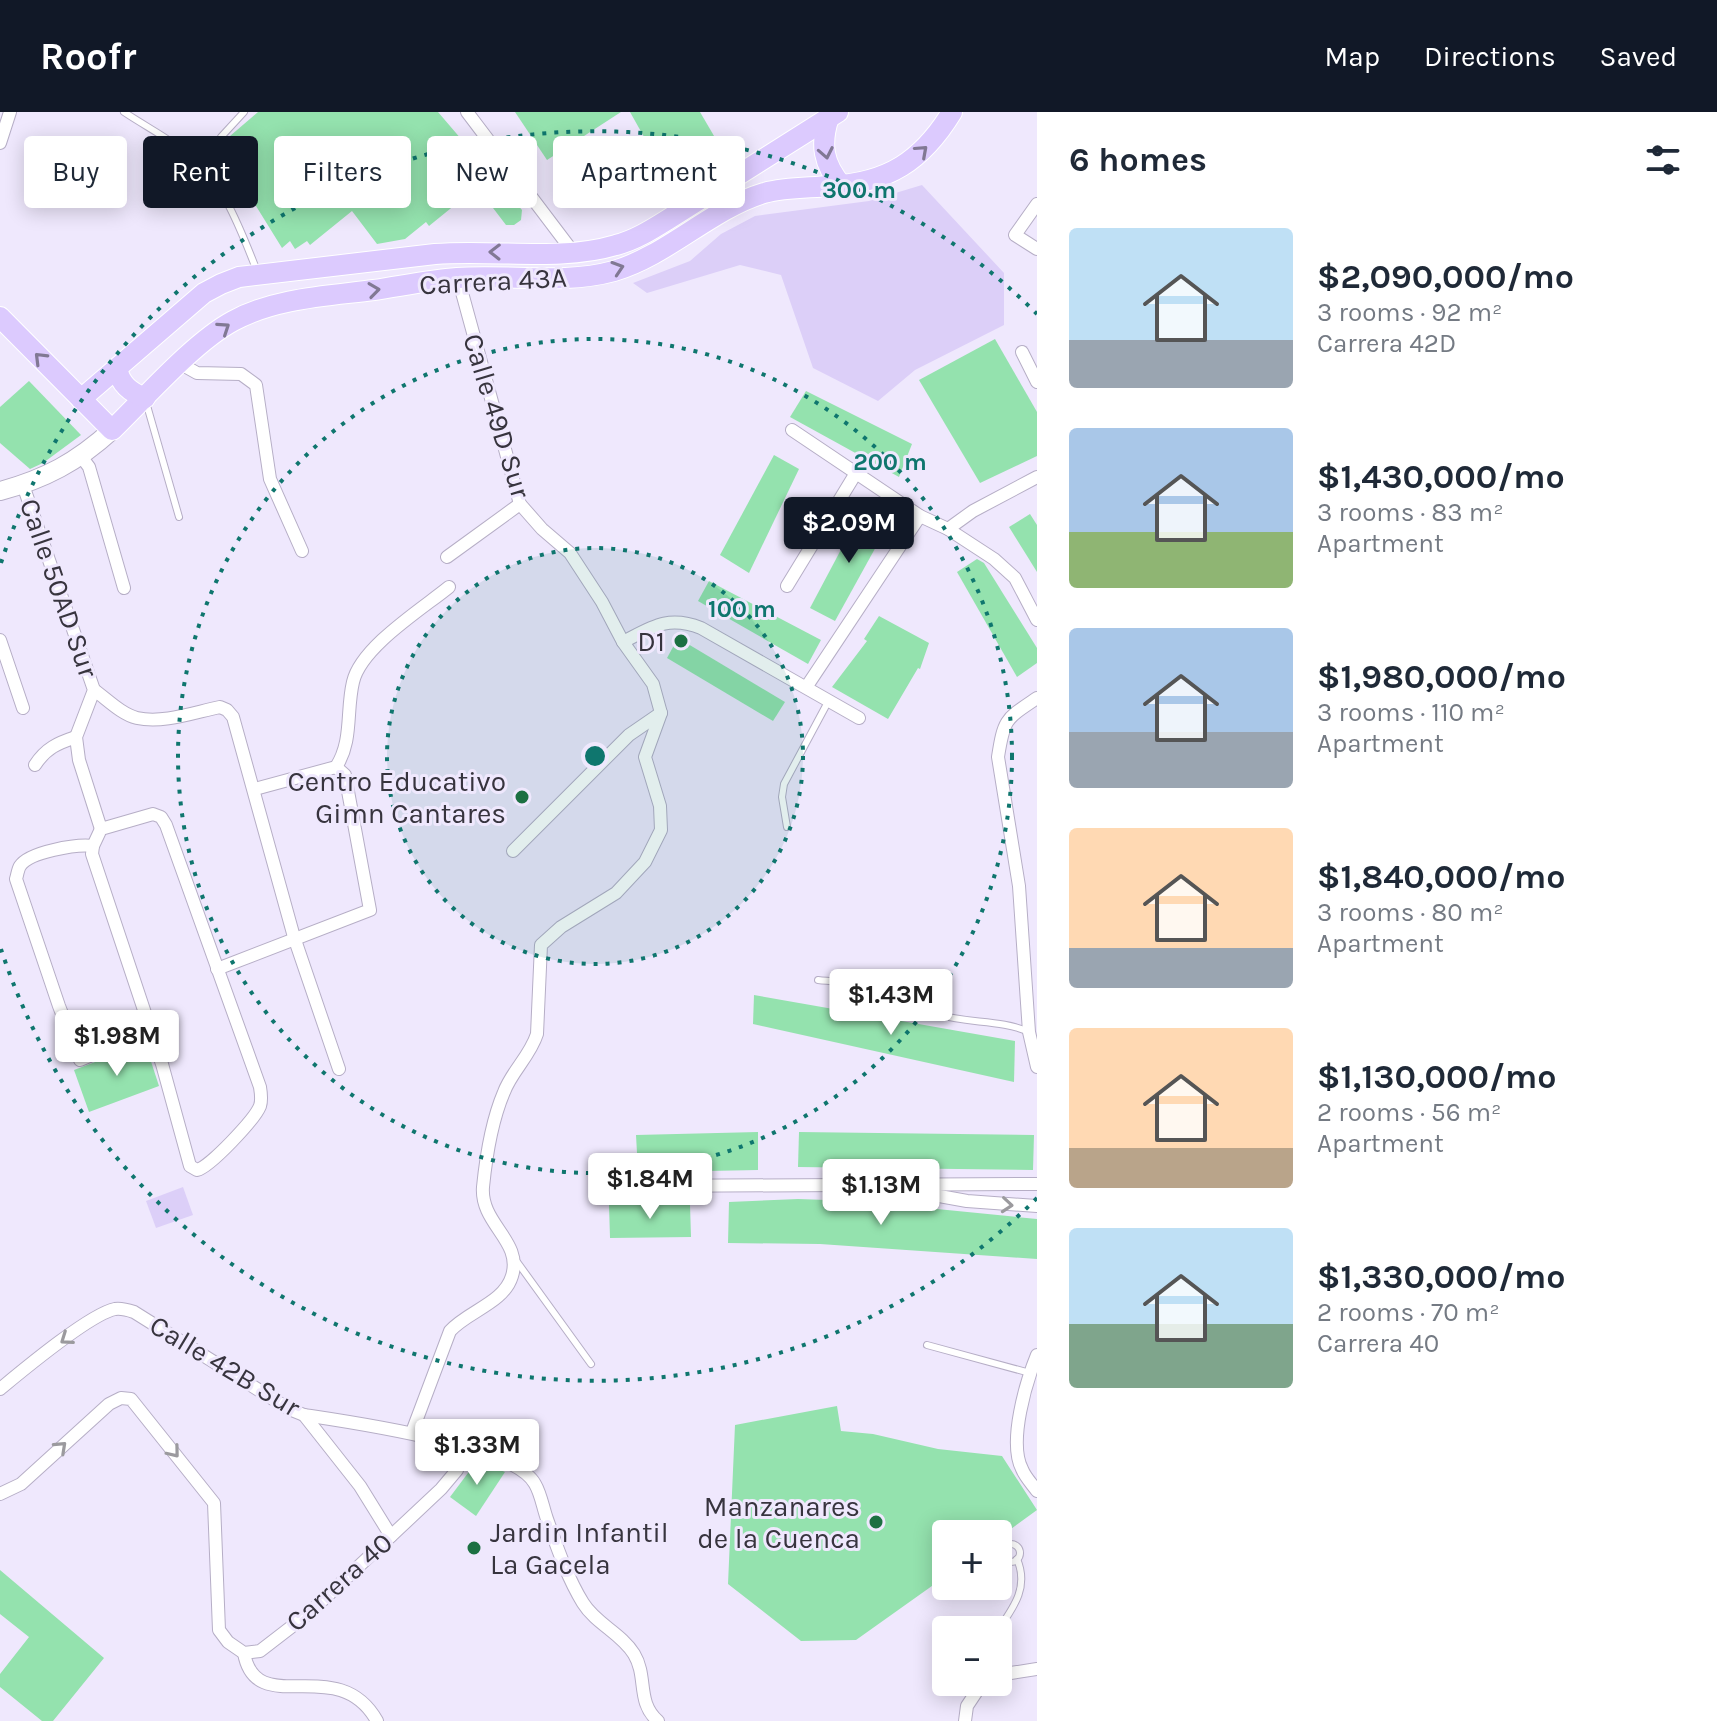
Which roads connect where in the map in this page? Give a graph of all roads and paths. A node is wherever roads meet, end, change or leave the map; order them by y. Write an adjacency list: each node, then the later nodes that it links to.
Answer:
1 (10, 112): 8 (street)
2 (124, 112): 13 (lane)
3 (244, 112): 7 (lane)
4 (467, 112): 12 (street)
5 (833, 115): 9 (main road, one-way to 9); 12 (main road, Carrera 43A)
6 (946, 117): 9 (main road, Carrera 43A, one-way to 6)
7 (222, 136)
8 (0, 143)
9 (842, 186): 14 (main road, Carrera 43A, one-way to 9)
10 (1037, 204): 11 (street)
11 (1037, 249)
12 (573, 252): 13 (main road, Carrera 43A, one-way to 13)
13 (258, 275): 18 (main road, Carrera 43A)
14 (458, 278): 17 (main road, Carrera 43A, one-way to 14); 29 (street, Calle 49D Sur)
15 (0, 317): 21 (main road, one-way to 15)
16 (1022, 352): 19 (street)
17 (181, 364): 20 (main road, Carrera 43A); 33 (street)
18 (117, 368): 20 (main road); 21 (main road, Carrera 43A)
19 (1037, 382)
20 (145, 398): 22 (main road, Carrera 43A); 31 (lane)
21 (81, 399): 22 (main road)
22 (112, 430): 24 (main road, Carrera 43A)
23 (792, 430): 25 (street)
24 (80, 455): 27 (main road, Carrera 43A); 37 (street)
25 (856, 473): 30 (street); 35 (street)
26 (1037, 477): 32 (street)
27 (23, 485): 28 (main road, Carrera 43A); 42 (street, Calle 50AD Sur)
28 (0, 491)
29 (520, 504): 34 (street); 40 (street, Calle 49D Sur)
30 (920, 516): 32 (street); 41 (street)
31 (179, 517)
32 (948, 529): 38 (street)
33 (302, 551)
34 (447, 557)
35 (787, 586)
36 (449, 587): 50 (street)
37 (124, 588)
38 (1037, 620)
39 (0, 640): 45 (street)
40 (623, 642): 41 (street); 46 (street, Calle 49D Sur)
41 (807, 686): 44 (street)
42 (94, 690): 48 (street, Calle 50AD Sur); 51 (street)
43 (1037, 698): 60 (street)
44 (829, 700): 47 (street); 52 (lane)
45 (23, 708)
46 (661, 713): 55 (street); 67 (street)
47 (859, 718)
48 (76, 737): 49 (street); 53 (street)
49 (35, 765)
50 (336, 767): 51 (street); 56 (street)
51 (255, 789): 56 (street)
52 (787, 827)
53 (101, 829): 54 (street); 57 (street)
54 (93, 846): 59 (street); 59 (street)
55 (513, 851)
56 (294, 937): 57 (street); 62 (street)
57 (217, 969): 59 (street)
58 (818, 980): 60 (lane)
59 (150, 1031)
60 (1029, 1032): 61 (street)
61 (1037, 1067)
62 (339, 1069)
63 (875, 1184): 64 (street); 65 (street); 66 (street, one-way to 66)
64 (1037, 1184)
65 (638, 1186)
66 (1037, 1206)
67 (515, 1259): 70 (lane); 74 (street)
68 (927, 1345): 71 (lane)
69 (1037, 1355): 71 (street)
70 (591, 1364)
71 (1030, 1373): 76 (street)
72 (0, 1389): 73 (street, Calle 42B Sur, one-way to 72)
73 (304, 1415): 74 (street, Calle 42B Sur); 78 (street)
74 (412, 1432): 75 (street)
75 (463, 1447): 78 (street, Carrera 40); 86 (street)
76 (1037, 1491)
77 (0, 1494): 81 (street, one-way to 81)
78 (391, 1536): 81 (street, Carrera 40)
79 (1017, 1559): 80 (lane)
80 (1006, 1616)
81 (244, 1653): 85 (street)
82 (1037, 1669): 83 (street)
83 (1012, 1673)
84 (974, 1696): 87 (street)
85 (377, 1721)
86 (658, 1721)
87 (965, 1721)

